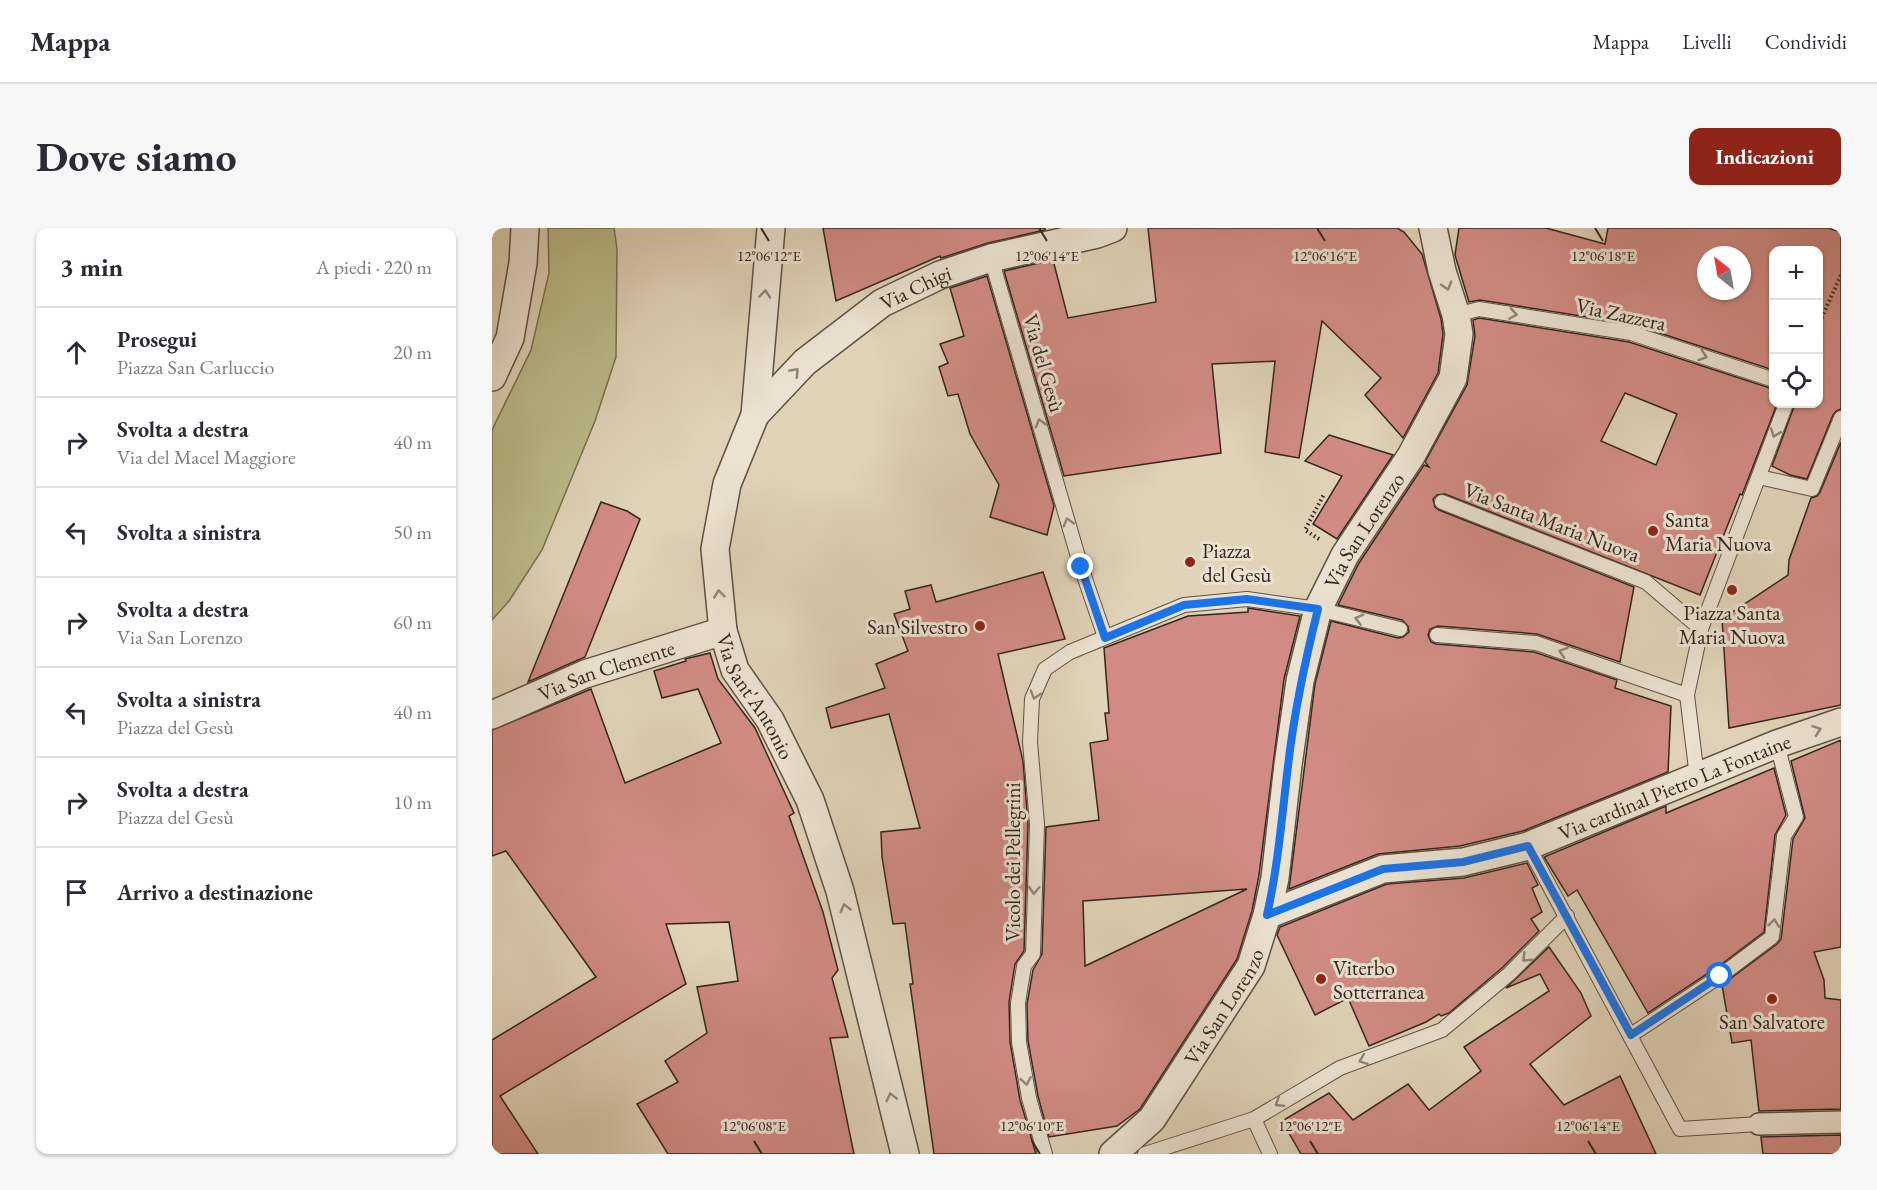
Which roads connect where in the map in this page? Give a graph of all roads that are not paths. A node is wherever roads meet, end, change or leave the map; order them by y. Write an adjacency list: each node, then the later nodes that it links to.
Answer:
1 (525, 228): 7 (street)
2 (771, 228): 10 (street, Via Sant'Antonio, one-way to 2)
3 (1113, 228): 5 (street, Via Chigi)
4 (1432, 228): 6 (street, Via San Lorenzo, one-way to 6)
5 (991, 258): 10 (street, Via Chigi, one-way to 5); 19 (lane, Via del Gesù, one-way to 5)
6 (1456, 315): 8 (lane, Via Zazzera, one-way to 8); 14 (street, Via San Lorenzo)
7 (492, 377)
8 (1769, 379)
9 (1785, 408): 12 (lane, one-way to 12)
10 (755, 415): 17 (street, Via Sant'Antonio, one-way to 10)
11 (1841, 418): 12 (lane)
12 (1759, 477): 16 (lane)
13 (1442, 502): 16 (lane, Via Santa Maria Nuova)
14 (1318, 609): 15 (lane, one-way to 14); 19 (lane); 26 (street, Via San Lorenzo)
15 (1400, 629)
16 (1701, 629): 20 (lane)
17 (723, 631): 21 (street, Via San Clemente); 32 (street, Via Sant'Antonio, one-way to 17)
18 (1437, 635): 20 (lane, one-way to 18)
19 (1105, 638): 33 (lane, Vicolo dei Pellegrini, one-way to 33)
20 (1687, 694): 24 (lane)
21 (492, 715)
22 (1841, 722): 23 (street, Via cardinal Pietro La Fontaine, one-way to 22)
23 (1777, 744): 24 (street, Via cardinal Pietro La Fontaine); 28 (lane, one-way to 23)
24 (1697, 777): 25 (street, Via cardinal Pietro La Fontaine)
25 (1528, 846): 26 (street, Via cardinal Pietro La Fontaine); 27 (lane)
26 (1267, 915): 34 (street, Via San Lorenzo)
27 (1567, 916): 28 (lane); 29 (lane, one-way to 29)
28 (1631, 1035): 31 (lane)
29 (1254, 1119): 35 (lane); 36 (lane)
30 (1841, 1122): 31 (street)
31 (1759, 1124)
32 (905, 1154)
33 (1045, 1154)
34 (1113, 1154)
35 (1145, 1154)
36 (1270, 1154)

